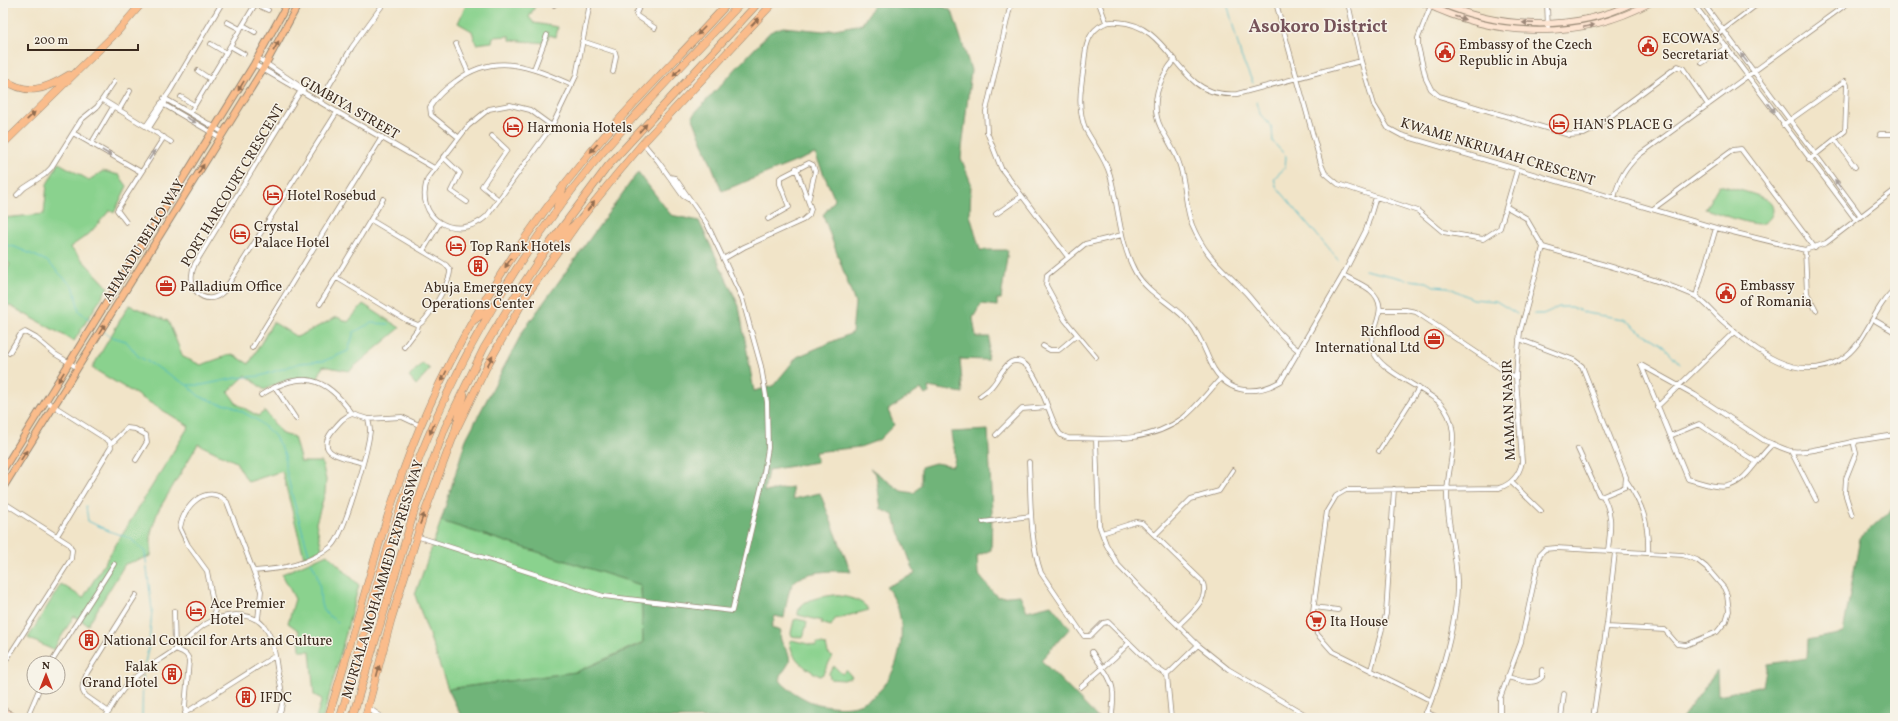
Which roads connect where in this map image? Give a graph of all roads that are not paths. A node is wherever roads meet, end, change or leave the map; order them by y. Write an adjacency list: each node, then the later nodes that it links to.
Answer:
1 (142, 3): 47 (highway)
2 (222, 3): 70 (street)
3 (255, 3): 29 (street); 33 (street)
4 (288, 3): 49 (main road, AHMADU BELLO WAY)
5 (299, 3): 51 (main road, AHMADU BELLO WAY, one-way to 5)
6 (384, 3): 72 (street)
7 (590, 3): 40 (street)
8 (641, 3): 34 (street)
9 (728, 3): 106 (highway, MURTALA MOHAMMED EXPRESSWAY, one-way to 106)
10 (741, 3): 118 (highway, MURTALA MOHAMMED EXPRESSWAY, one-way to 118)
11 (758, 3): 129 (highway, MURTALA MOHAMMED EXPRESSWAY, one-way to 11)
12 (773, 3): 95 (highway, MURTALA MOHAMMED EXPRESSWAY, one-way to 12)
13 (1011, 3): 109 (street)
14 (1098, 3): 31 (street)
15 (1276, 3): 60 (street)
16 (1348, 3): 50 (street, KWAME NKRUMAH CRESCENT)
17 (1424, 3): 27 (main road)
18 (1440, 3): 32 (main road, one-way to 18)
19 (1547, 3): 32 (street)
20 (1634, 3): 32 (main road)
21 (1650, 3): 35 (main road, one-way to 21)
22 (1693, 3): 39 (street)
23 (1703, 3): 36 (street)
24 (1759, 3): 36 (street)
25 (1848, 3): 58 (street)
26 (1892, 3): 28 (street)
27 (1431, 4): 35 (main road, one-way to 35); 75 (street)
28 (1895, 5)
29 (268, 10)
30 (227, 22): 33 (street)
31 (1106, 22): 48 (street); 128 (street)
32 (1548, 23): 35 (street)
33 (242, 27): 37 (street); 43 (street)
34 (655, 28)
35 (1548, 30)
36 (1723, 30): 39 (street); 58 (street, one-way to 36)
37 (255, 32)
38 (547, 35): 54 (street)
39 (1717, 35): 44 (street)
40 (582, 41): 57 (street); 64 (street)
41 (211, 44): 45 (street)
42 (456, 44): 56 (street)
43 (230, 46): 45 (street); 46 (street)
44 (1727, 47): 52 (street); 59 (street)
45 (226, 53): 62 (street)
46 (244, 54)
47 (90, 58): 61 (highway); 96 (highway, one-way to 47)
48 (1175, 59): 60 (street); 154 (street)
49 (256, 61): 51 (street); 53 (street, GIMBIYA STREET); 84 (main road, AHMADU BELLO WAY, one-way to 84)
50 (1361, 61): 60 (street); 104 (street, KWAME NKRUMAH CRESCENT)
51 (266, 63): 53 (main road, AHMADU BELLO WAY); 65 (street)
52 (1702, 63)
53 (263, 69): 67 (street, GIMBIYA STREET); 88 (main road, AHMADU BELLO WAY)
54 (534, 69): 56 (street); 64 (street)
55 (198, 71): 62 (street)
56 (468, 72): 89 (street)
57 (613, 72)
58 (1754, 72): 59 (street); 80 (street)
59 (1748, 76): 75 (street); 81 (street, one-way to 81)
60 (1296, 78): 110 (street)
61 (3, 79)
62 (210, 79): 74 (street)
63 (114, 82): 71 (street)
64 (572, 85): 82 (street)
65 (303, 87): 67 (street, PORT HARCOURT CRESCENT); 68 (street)
66 (130, 91): 77 (street)
67 (301, 92): 68 (street, GIMBIYA STREET); 78 (street, PORT HARCOURT CRESCENT)
68 (306, 93): 72 (street, GIMBIYA STREET)
69 (181, 97): 74 (street)
70 (166, 99): 73 (street); 79 (street)
71 (103, 100): 76 (street); 85 (street)
72 (320, 101): 78 (street, GIMBIYA STREET)
73 (163, 104): 83 (street); 84 (street, one-way to 84)
74 (194, 105): 79 (street)
75 (1708, 105): 111 (street)
76 (113, 107): 77 (street); 97 (street)
77 (119, 110): 83 (street)
78 (337, 112): 92 (street, GIMBIYA STREET)
79 (190, 113): 84 (street)
80 (1789, 120): 81 (street); 93 (street); 98 (street)
81 (1783, 125): 100 (street)
82 (552, 126): 89 (street); 113 (street)
83 (147, 127): 91 (street)
84 (214, 130): 88 (street); 157 (main road, AHMADU BELLO WAY)
85 (73, 134): 97 (street); 108 (street)
86 (1880, 134): 87 (street)
87 (1895, 134)
88 (222, 135): 158 (main road, AHMADU BELLO WAY, one-way to 88)
89 (458, 136): 99 (street)
90 (492, 136): 113 (street)
91 (164, 137): 94 (street); 105 (street, one-way to 91)
92 (382, 137): 102 (street, GIMBIYA STREET); 153 (street)
93 (1836, 140): 98 (street); 101 (street)
94 (171, 142)
95 (643, 143): 124 (highway, MURTALA MOHAMMED EXPRESSWAY, one-way to 95); 135 (street)
96 (3, 144)
97 (91, 144): 105 (street, one-way to 105)
98 (1816, 154): 100 (street); 120 (street, one-way to 98)
99 (443, 157): 102 (street); 115 (street)
100 (1809, 160): 123 (street)
101 (1855, 167)
102 (434, 168): 126 (street)
103 (796, 168): 114 (street); 114 (street); 121 (street)
104 (1517, 170): 111 (street, KWAME NKRUMAH CRESCENT); 116 (street)
105 (141, 172): 125 (street)
106 (564, 185): 118 (highway); 145 (highway, MURTALA MOHAMMED EXPRESSWAY, one-way to 145)
107 (1895, 190): 120 (street, KWAME NKRUMAH CRESCENT)
108 (17, 195)
109 (1022, 196): 119 (street); 134 (street)
110 (1376, 197): 116 (street); 136 (street)
111 (1614, 198): 117 (street, KWAME NKRUMAH CRESCENT)
112 (383, 199): 122 (street)
113 (499, 200): 126 (street)
114 (808, 200): 135 (street)
115 (467, 202)
116 (1507, 207): 130 (street)
117 (1653, 209): 127 (street, KWAME NKRUMAH CRESCENT); 131 (street)
118 (555, 213): 141 (highway, MURTALA MOHAMMED EXPRESSWAY)
119 (996, 214)
120 (1861, 216): 123 (street, KWAME NKRUMAH CRESCENT)
121 (768, 218)
122 (371, 220): 133 (street); 137 (street)
123 (1856, 220): 131 (street, KWAME NKRUMAH CRESCENT)
124 (579, 221): 129 (highway); 175 (highway, MURTALA MOHAMMED EXPRESSWAY, one-way to 124)
125 (126, 222)
126 (439, 224): 133 (street)
127 (1716, 228): 132 (street, KWAME NKRUMAH CRESCENT); 139 (street)
128 (1122, 235): 134 (street); 160 (street)
129 (548, 246): 161 (highway, MURTALA MOHAMMED EXPRESSWAY)
130 (1543, 247): 139 (street); 150 (street, MAMAN NASIR)
131 (1815, 248): 132 (street, KWAME NKRUMAH CRESCENT)
132 (1805, 250): 143 (street)
133 (423, 251): 146 (street)
134 (1068, 257): 149 (street)
135 (725, 258): 207 (street)
136 (1343, 275): 142 (street); 154 (street)
137 (337, 278): 140 (street); 146 (street)
138 (1895, 289): 144 (street)
139 (1696, 296): 147 (street)
140 (320, 304)
141 (493, 307): 145 (highway); 247 (highway, MURTALA MOHAMMED EXPRESSWAY, one-way to 247)
142 (1380, 310): 159 (street); 164 (street)
143 (1816, 310)
144 (1875, 320): 147 (street); 148 (street)
145 (473, 321): 174 (highway, MURTALA MOHAMMED EXPRESSWAY, one-way to 174)
146 (418, 325): 152 (street)
147 (1735, 332): 162 (street)
148 (1895, 332)
149 (1076, 335): 151 (street); 156 (street)
150 (1519, 339): 159 (street, MAMAN NASIR); 192 (street)
151 (1043, 346)
152 (404, 347)
153 (252, 348)
154 (1299, 351): 160 (street)
155 (9, 353): 157 (street)
156 (1096, 357)
157 (70, 363): 158 (street); 167 (main road, AHMADU BELLO WAY, one-way to 167)
158 (78, 368): 168 (main road, AHMADU BELLO WAY)
159 (1516, 377): 193 (street, MAMAN NASIR)
160 (1221, 378): 179 (street)
161 (467, 383): 175 (highway); 248 (highway, MURTALA MOHAMMED EXPRESSWAY)
162 (1679, 386): 170 (street); 170 (street); 182 (street)
163 (275, 387): 165 (street); 171 (street); 172 (street)
164 (1419, 388): 184 (street); 195 (street)
165 (261, 395)
166 (980, 396): 169 (street)
167 (46, 401): 168 (street); 190 (main road, AHMADU BELLO WAY)
168 (54, 406): 181 (street); 194 (main road, AHMADU BELLO WAY, one-way to 168)
169 (1048, 407): 176 (street); 179 (street)
170 (1657, 407): 178 (street)
171 (352, 414): 173 (street); 189 (street)
172 (296, 419)
173 (368, 419): 174 (street); 189 (street)
174 (421, 426): 246 (highway, MURTALA MOHAMMED EXPRESSWAY)
175 (455, 432): 207 (highway, MURTALA MOHAMMED EXPRESSWAY, one-way to 175)
176 (996, 435)
177 (1895, 435): 180 (street)
178 (1670, 436): 188 (street); 188 (street)
179 (1096, 438): 204 (street)
180 (1856, 441): 185 (street); 201 (street)
181 (111, 444): 186 (street); 206 (street)
182 (1773, 444): 185 (street); 188 (street)
183 (1578, 449): 197 (street)
184 (1380, 451)
185 (1791, 451): 198 (street)
186 (136, 460)
187 (1029, 462): 202 (street)
188 (1756, 462)
189 (362, 463): 212 (street)
190 (3, 470)
191 (1234, 470): 205 (street)
192 (1626, 479): 197 (street); 210 (street)
193 (1511, 482): 195 (street); 200 (street)
194 (3, 488)
195 (1447, 488): 196 (street); 236 (street)
196 (1394, 489): 214 (street); 229 (street)
197 (1603, 496): 208 (street)
198 (1816, 500)
199 (3, 502): 206 (street)
200 (1541, 511)
201 (1852, 515)
202 (1031, 516): 203 (street); 221 (street)
203 (983, 522)
204 (1102, 533): 205 (street); 219 (street)
205 (1155, 535): 219 (street)
206 (57, 536): 227 (street)
207 (416, 536): 237 (highway, MURTALA MOHAMMED EXPRESSWAY, one-way to 207)
208 (1608, 551): 209 (street); 232 (street)
209 (1615, 552): 210 (street); 220 (street)
210 (1648, 553): 220 (street)
211 (114, 564): 225 (street)
212 (254, 571): 217 (street); 218 (street)
213 (136, 595): 239 (street)
214 (1314, 607): 215 (street); 229 (street)
215 (1338, 610)
216 (174, 611): 223 (street)
217 (216, 618): 218 (street); 223 (street)
218 (258, 619): 226 (street)
219 (1179, 625): 222 (street)
220 (1607, 627): 258 (street)
221 (1129, 643): 228 (street); 231 (street)
222 (1198, 645): 231 (street); 253 (street)
223 (176, 649): 239 (street); 241 (street)
224 (1092, 652): 228 (street)
225 (56, 655)
226 (275, 656): 241 (street); 245 (street)
227 (3, 665)
228 (1103, 668): 233 (street); 251 (street)
229 (1371, 670): 236 (street)
230 (1542, 670): 232 (street)
231 (1167, 675): 252 (street)
232 (1507, 677): 256 (street)
233 (1081, 687)
234 (1564, 694): 257 (street)
235 (36, 695): 243 (street)
236 (1430, 700): 240 (street)
237 (368, 708): 249 (highway, MURTALA MOHAMMED EXPRESSWAY); 250 (street)
238 (3, 710): 242 (main road)
239 (109, 712): 244 (street)
240 (1426, 712): 254 (street); 255 (street)
241 (186, 716)
242 (16, 718)
243 (26, 718)
244 (105, 718)
245 (277, 718)
246 (328, 718)
247 (340, 718)
248 (352, 718)
249 (366, 718)
250 (383, 718)
251 (1112, 718)
252 (1171, 718)
253 (1311, 718)
254 (1424, 718)
255 (1439, 718)
256 (1500, 718)
257 (1562, 718)
258 (1593, 718)

